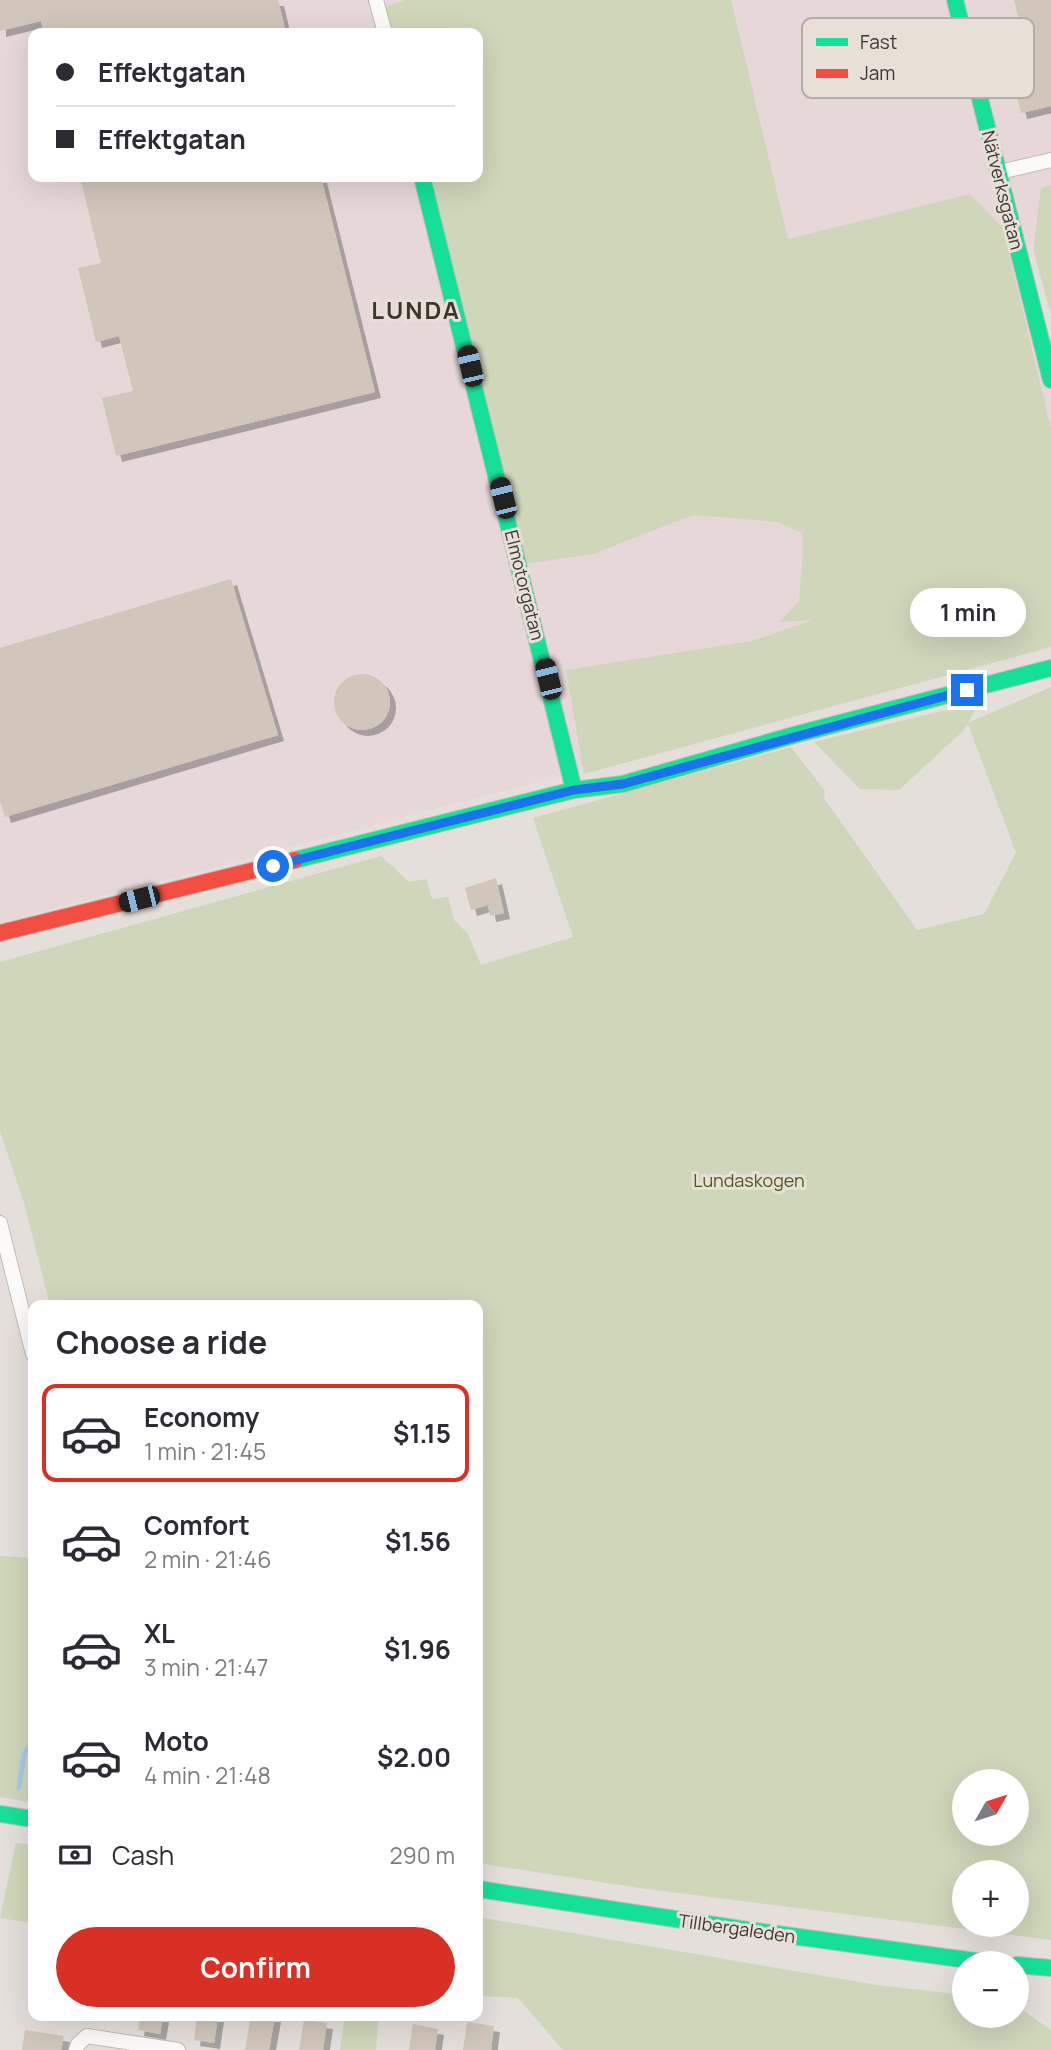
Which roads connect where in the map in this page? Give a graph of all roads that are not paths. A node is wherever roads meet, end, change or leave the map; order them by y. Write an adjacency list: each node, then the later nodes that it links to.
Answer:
1 (376, 0): 4 (street)
2 (955, 0): 3 (street, Nätverksgatan)
3 (960, 18)
4 (384, 28)
5 (980, 98): 7 (street, Nätverksgatan)
6 (1051, 160): 7 (street)
7 (999, 172): 9 (street, Nätverksgatan)
8 (423, 182): 11 (street, Elmotorgatan)
9 (1051, 380)
10 (1051, 668): 11 (street)
11 (574, 790): 12 (street)
12 (0, 933)
13 (0, 1223): 14 (street)
14 (28, 1334)
15 (0, 1815): 16 (street)
16 (28, 1818)
17 (483, 1890): 18 (street, Tillbergaleden)
18 (952, 1958)
19 (1029, 1966): 20 (street)
20 (1051, 1968)
21 (76, 2050): 22 (street)
22 (178, 2050)

